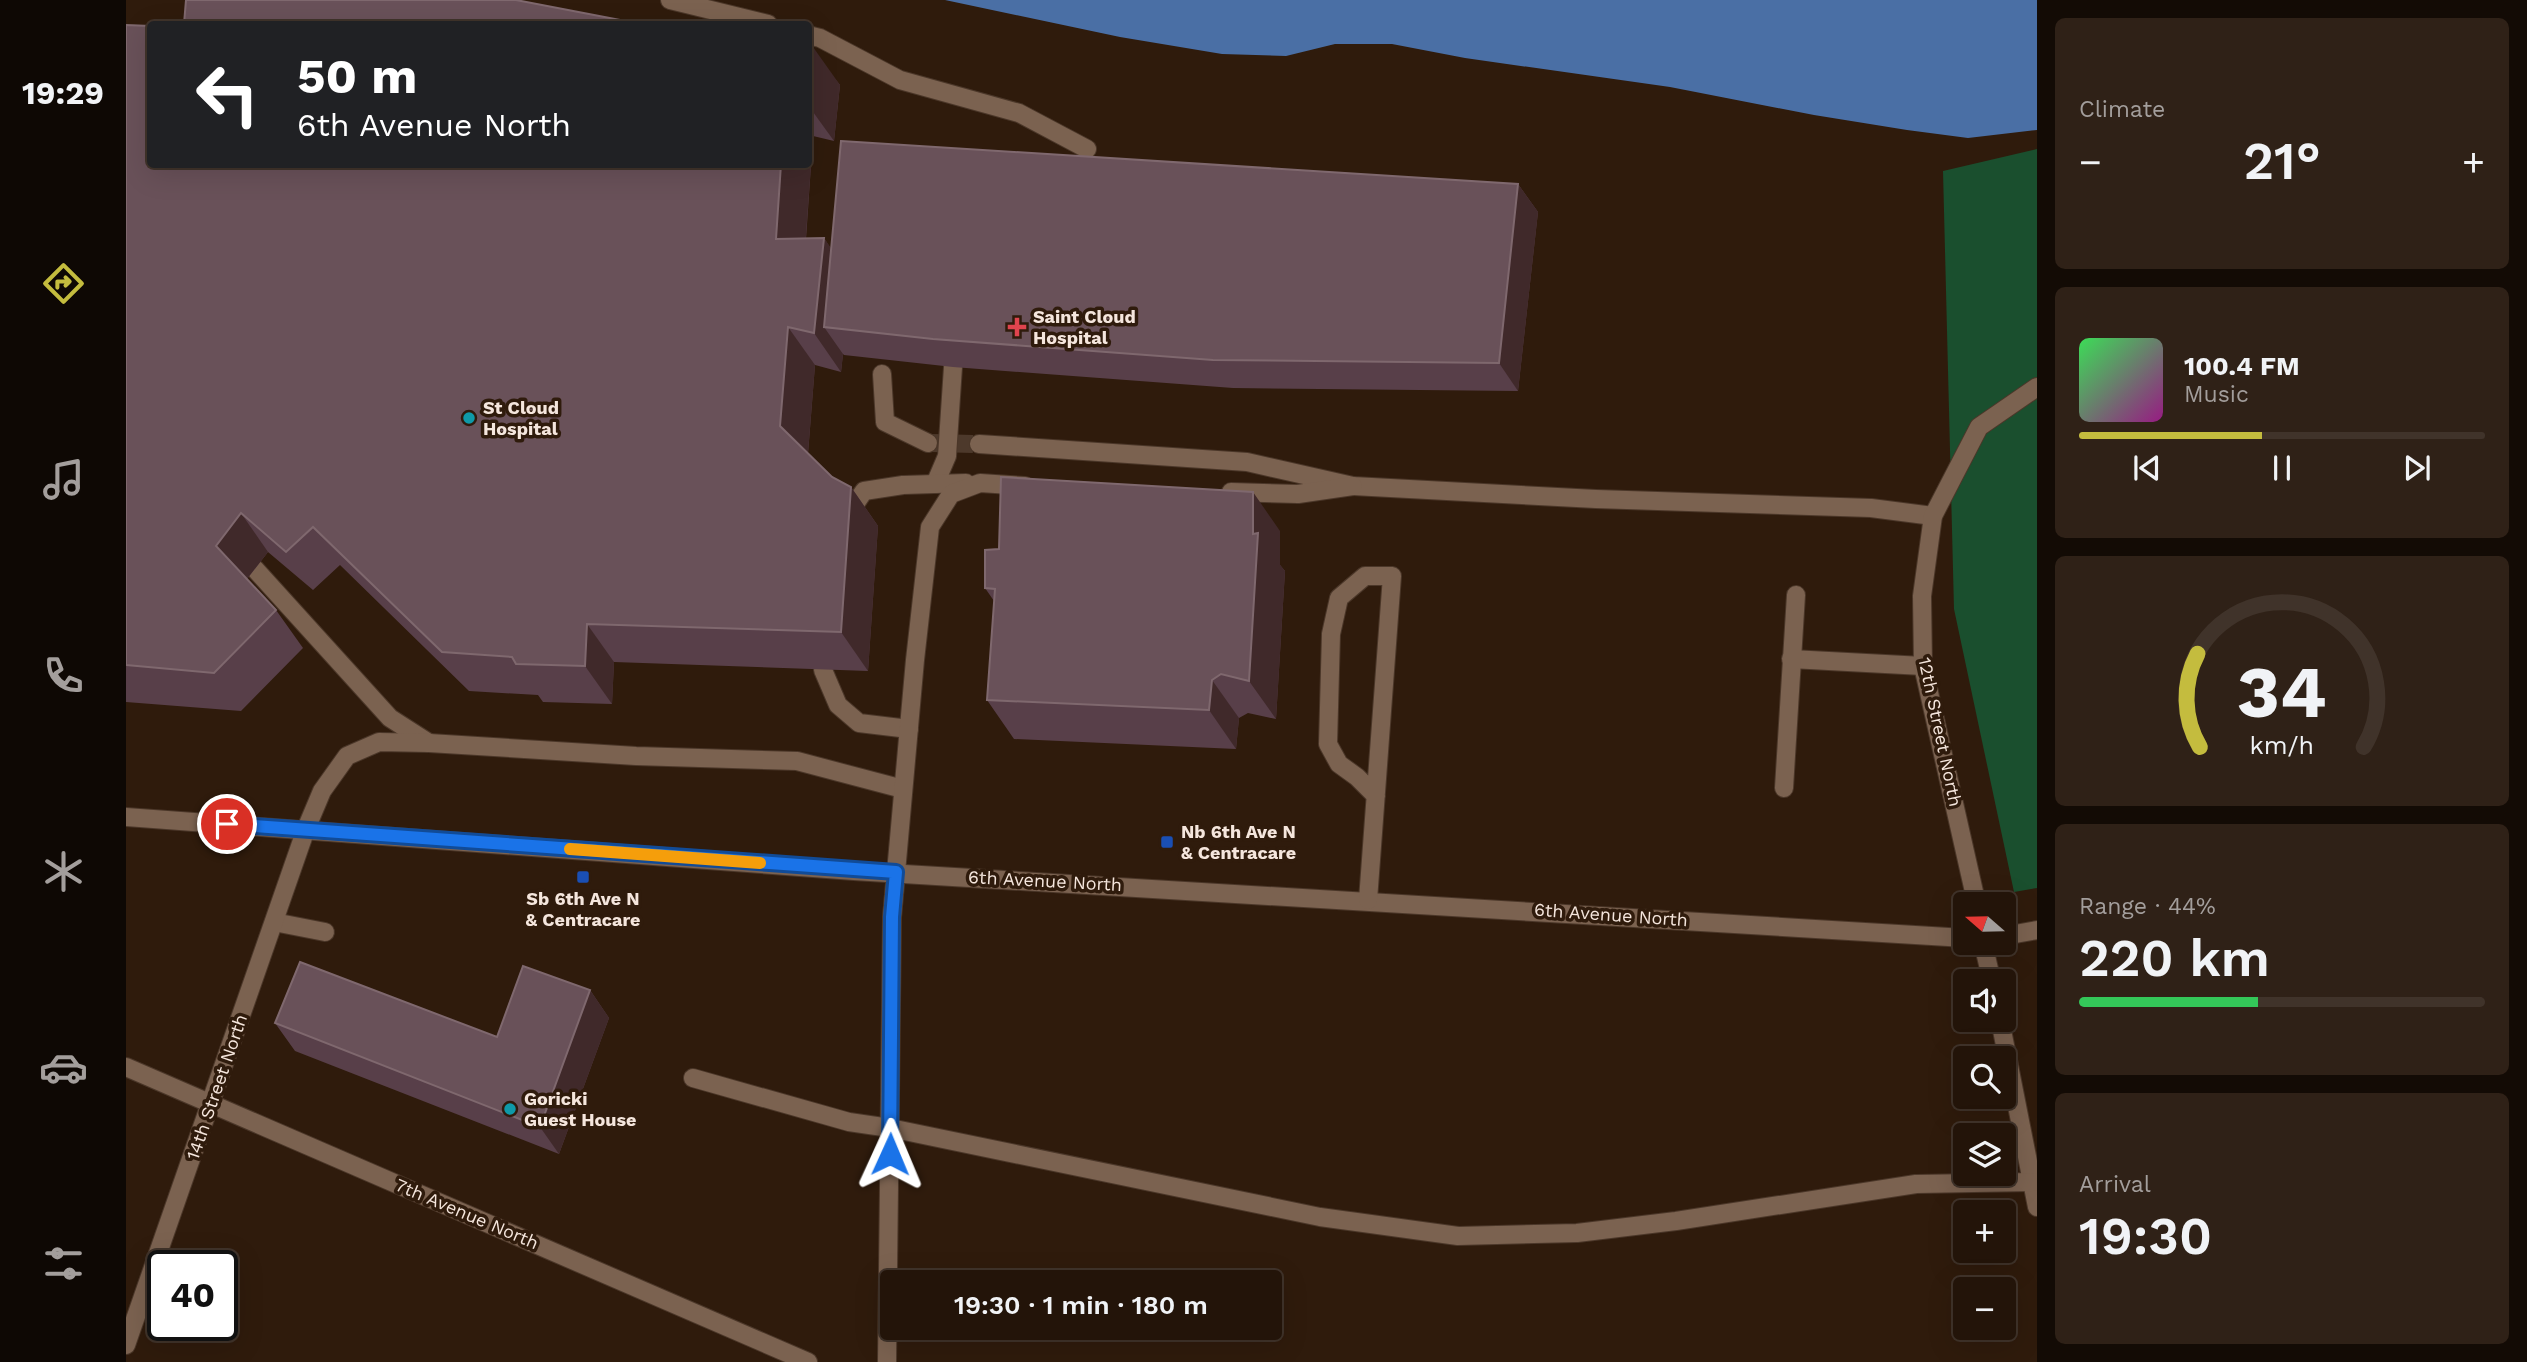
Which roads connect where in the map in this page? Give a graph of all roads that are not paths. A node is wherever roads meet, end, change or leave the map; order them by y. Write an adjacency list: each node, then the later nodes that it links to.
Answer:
1 (670, 0): 2 (street)
2 (756, 21)
3 (812, 36): 4 (street)
4 (1087, 149)
5 (953, 367): 11 (street)
6 (881, 374): 8 (street)
7 (2037, 387): 15 (street, 12th Street North)
8 (928, 443)
9 (979, 444): 12 (street)
10 (980, 483): 11 (street); 13 (street); 22 (street)
11 (935, 484): 16 (street)
12 (1353, 486): 14 (street); 15 (street)
13 (1047, 488)
14 (1208, 492)
15 (1933, 516): 20 (street, 12th Street North)
16 (842, 522)
17 (255, 569): 23 (street)
18 (1796, 595): 19 (street)
19 (1791, 659): 20 (street); 24 (street)
20 (1923, 666): 30 (street, 12th Street North)
21 (823, 670): 22 (street)
22 (908, 729): 25 (street)
23 (429, 743): 25 (street, 14th Street North); 28 (street, 14th Street North)
24 (1784, 788)
25 (903, 789): 29 (street)
26 (1376, 796): 26 (street); 31 (street)
27 (126, 817): 28 (street, 6th Avenue North)
28 (306, 829): 29 (street, 6th Avenue North); 32 (street, 14th Street North)
29 (896, 872): 31 (street, 6th Avenue North); 41 (street)
30 (1974, 892)
31 (1368, 900): 36 (street, 6th Avenue North)
32 (274, 922): 34 (street); 40 (street, 14th Street North)
33 (2037, 930): 35 (street)
34 (325, 932)
35 (2016, 934)
36 (1953, 937)
37 (2002, 1032): 42 (street)
38 (126, 1068): 40 (street, 7th Avenue North)
39 (692, 1078): 41 (street)
40 (211, 1103): 44 (street, 14th Street North); 45 (street, 7th Avenue North)
41 (890, 1128): 42 (street); 46 (street)
42 (2033, 1182): 43 (street)
43 (2037, 1206)
44 (126, 1345)
45 (808, 1362)
46 (887, 1362)

